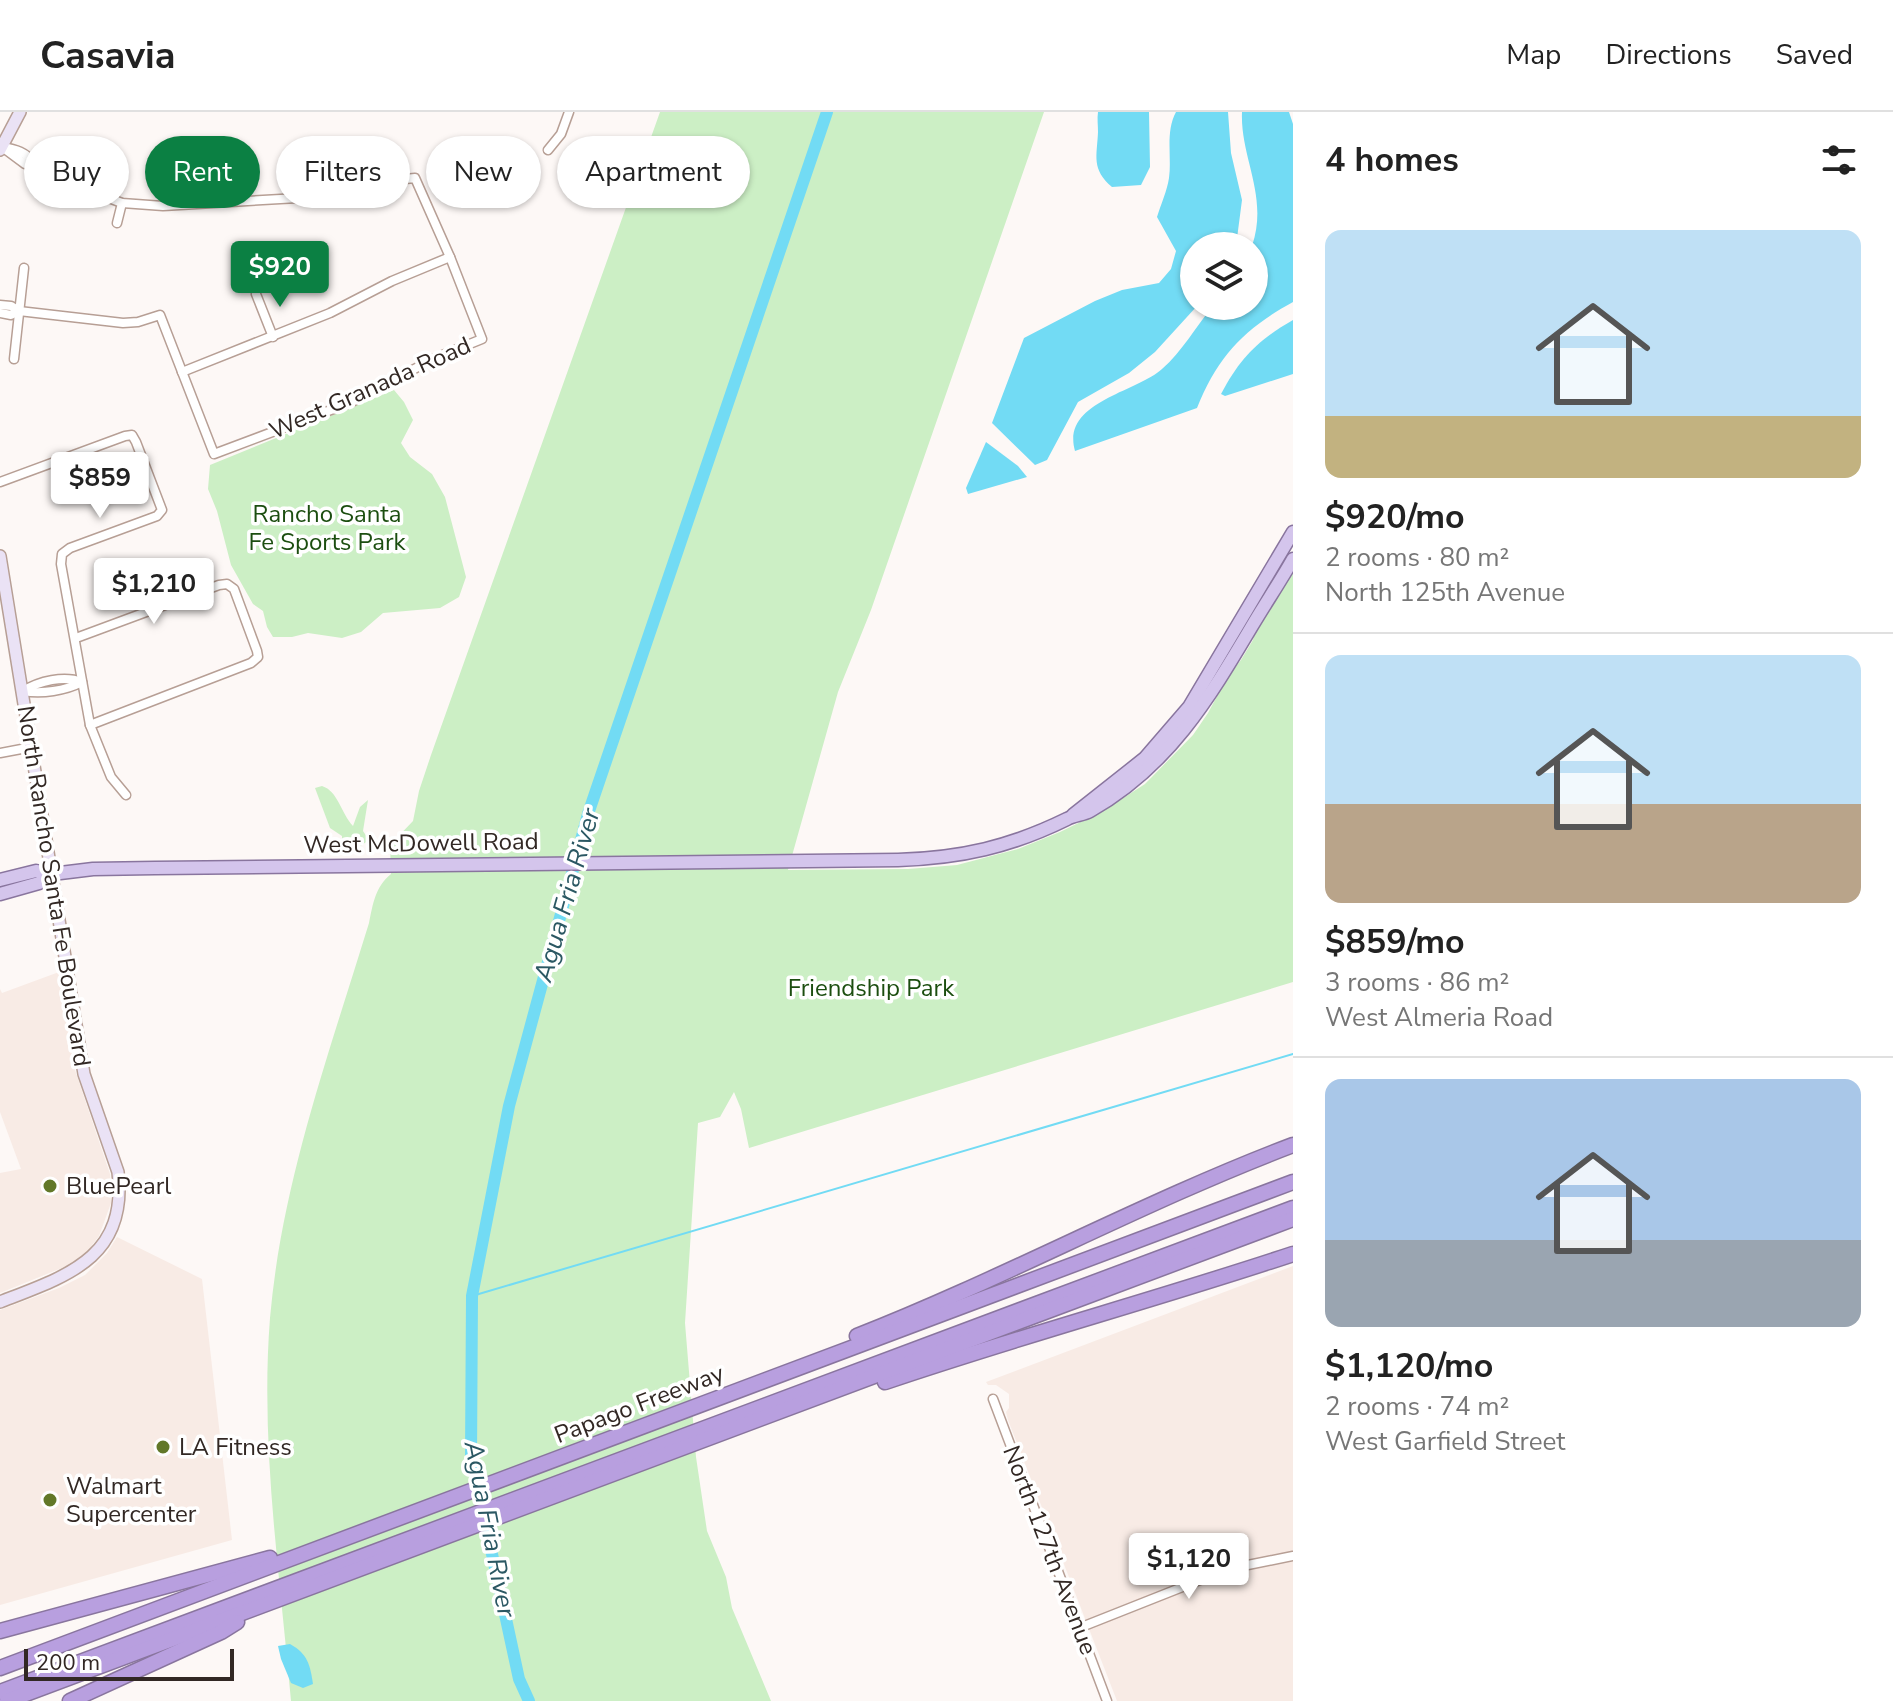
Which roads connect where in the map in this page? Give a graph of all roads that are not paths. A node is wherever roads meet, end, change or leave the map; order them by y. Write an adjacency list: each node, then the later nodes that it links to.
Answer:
1 (20, 112): 3 (street)
2 (569, 112): 4 (street)
3 (1, 149): 5 (street)
4 (548, 150)
5 (24, 154)
6 (410, 178): 11 (street)
7 (276, 199): 8 (street)
8 (129, 204)
9 (121, 208): 10 (street)
10 (117, 223)
11 (450, 257): 17 (street); 19 (street, West Granada Road)
12 (24, 268): 15 (street)
13 (256, 294): 17 (street)
14 (0, 305): 15 (street)
15 (19, 311): 16 (street); 18 (street); 19 (street)
16 (0, 313)
17 (273, 337): 19 (street)
18 (14, 359)
19 (182, 372)
20 (0, 482): 24 (street)
21 (1293, 532): 31 (main road, West McDowell Road)
22 (0, 558): 26 (street, North Rancho Santa Fe Boulevard)
23 (1293, 559): 31 (main road, West McDowell Road)
24 (76, 638): 25 (street); 27 (street)
25 (82, 682): 26 (street); 27 (street)
26 (23, 691): 28 (street, North Rancho Santa Fe Boulevard)
27 (90, 725): 30 (street)
28 (32, 747): 29 (street); 32 (street, North Rancho Santa Fe Boulevard)
29 (0, 753)
30 (126, 795)
31 (1071, 817): 32 (main road, West McDowell Road)
32 (52, 874): 33 (main road, West McDowell Road); 34 (main road, West McDowell Road); 40 (street, North Rancho Santa Fe Boulevard)
33 (0, 880)
34 (0, 894)
35 (1293, 1145): 41 (highway)
36 (1293, 1182): 41 (highway, Papago Freeway)
37 (1293, 1208): 44 (highway)
38 (1293, 1219): 42 (highway)
39 (1293, 1254): 42 (highway)
40 (0, 1302)
41 (816, 1361): 46 (highway, Papago Freeway)
42 (837, 1390): 44 (highway)
43 (993, 1399): 48 (street, North 127th Avenue)
44 (725, 1426): 47 (highway)
45 (1293, 1556): 48 (street)
46 (257, 1566): 49 (highway); 50 (highway, Papago Freeway)
47 (258, 1601): 51 (highway); 52 (highway); 53 (highway)
48 (1079, 1628): 54 (street, North 127th Avenue)
49 (0, 1631)
50 (0, 1668)
51 (0, 1692)
52 (7, 1701)
53 (70, 1701)
54 (1107, 1701)

